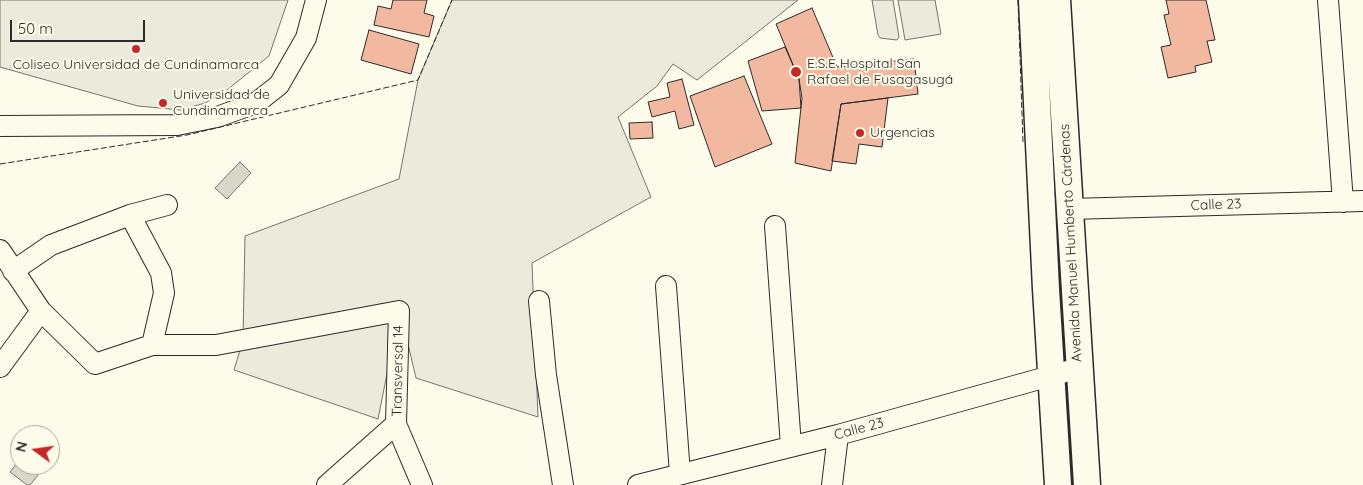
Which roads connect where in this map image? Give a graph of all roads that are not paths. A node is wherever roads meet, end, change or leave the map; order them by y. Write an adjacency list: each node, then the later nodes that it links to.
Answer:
1 (316, 0): 5 (street)
2 (1032, 0): 20 (main road, Avenida Manuel Humberto Cárdenas)
3 (1058, 0): 9 (main road, Avenida Manuel Humberto Cárdenas)
4 (1328, 0): 7 (street)
5 (0, 126)
6 (1363, 201): 7 (street, Calle 23)
7 (1343, 202): 9 (street, Calle 23)
8 (167, 205): 10 (street)
9 (1069, 209): 19 (main road, Avenida Manuel Humberto Cárdenas)
10 (130, 214): 13 (street); 17 (street)
11 (775, 226): 23 (street)
12 (0, 250): 13 (street)
13 (13, 272): 16 (street)
14 (666, 286): 24 (street)
15 (539, 301): 27 (street)
16 (42, 311): 17 (street); 18 (street)
17 (152, 345): 21 (street, Transversal 14)
18 (0, 367)
19 (1079, 368): 20 (street, Calle 23); 31 (main road, Avenida Manuel Humberto Cárdenas)
20 (1052, 376): 22 (street, Calle 23); 30 (main road, Avenida Manuel Humberto Cárdenas)
21 (396, 424): 25 (street); 26 (street, Transversal 14)
22 (838, 435): 23 (street, Calle 23); 29 (street)
23 (791, 446): 24 (street, Calle 23)
24 (680, 474): 28 (street, Calle 23)
25 (327, 485)
26 (422, 485)
27 (563, 485)
28 (638, 485)
29 (832, 485)
30 (1058, 485)
31 (1086, 485)

